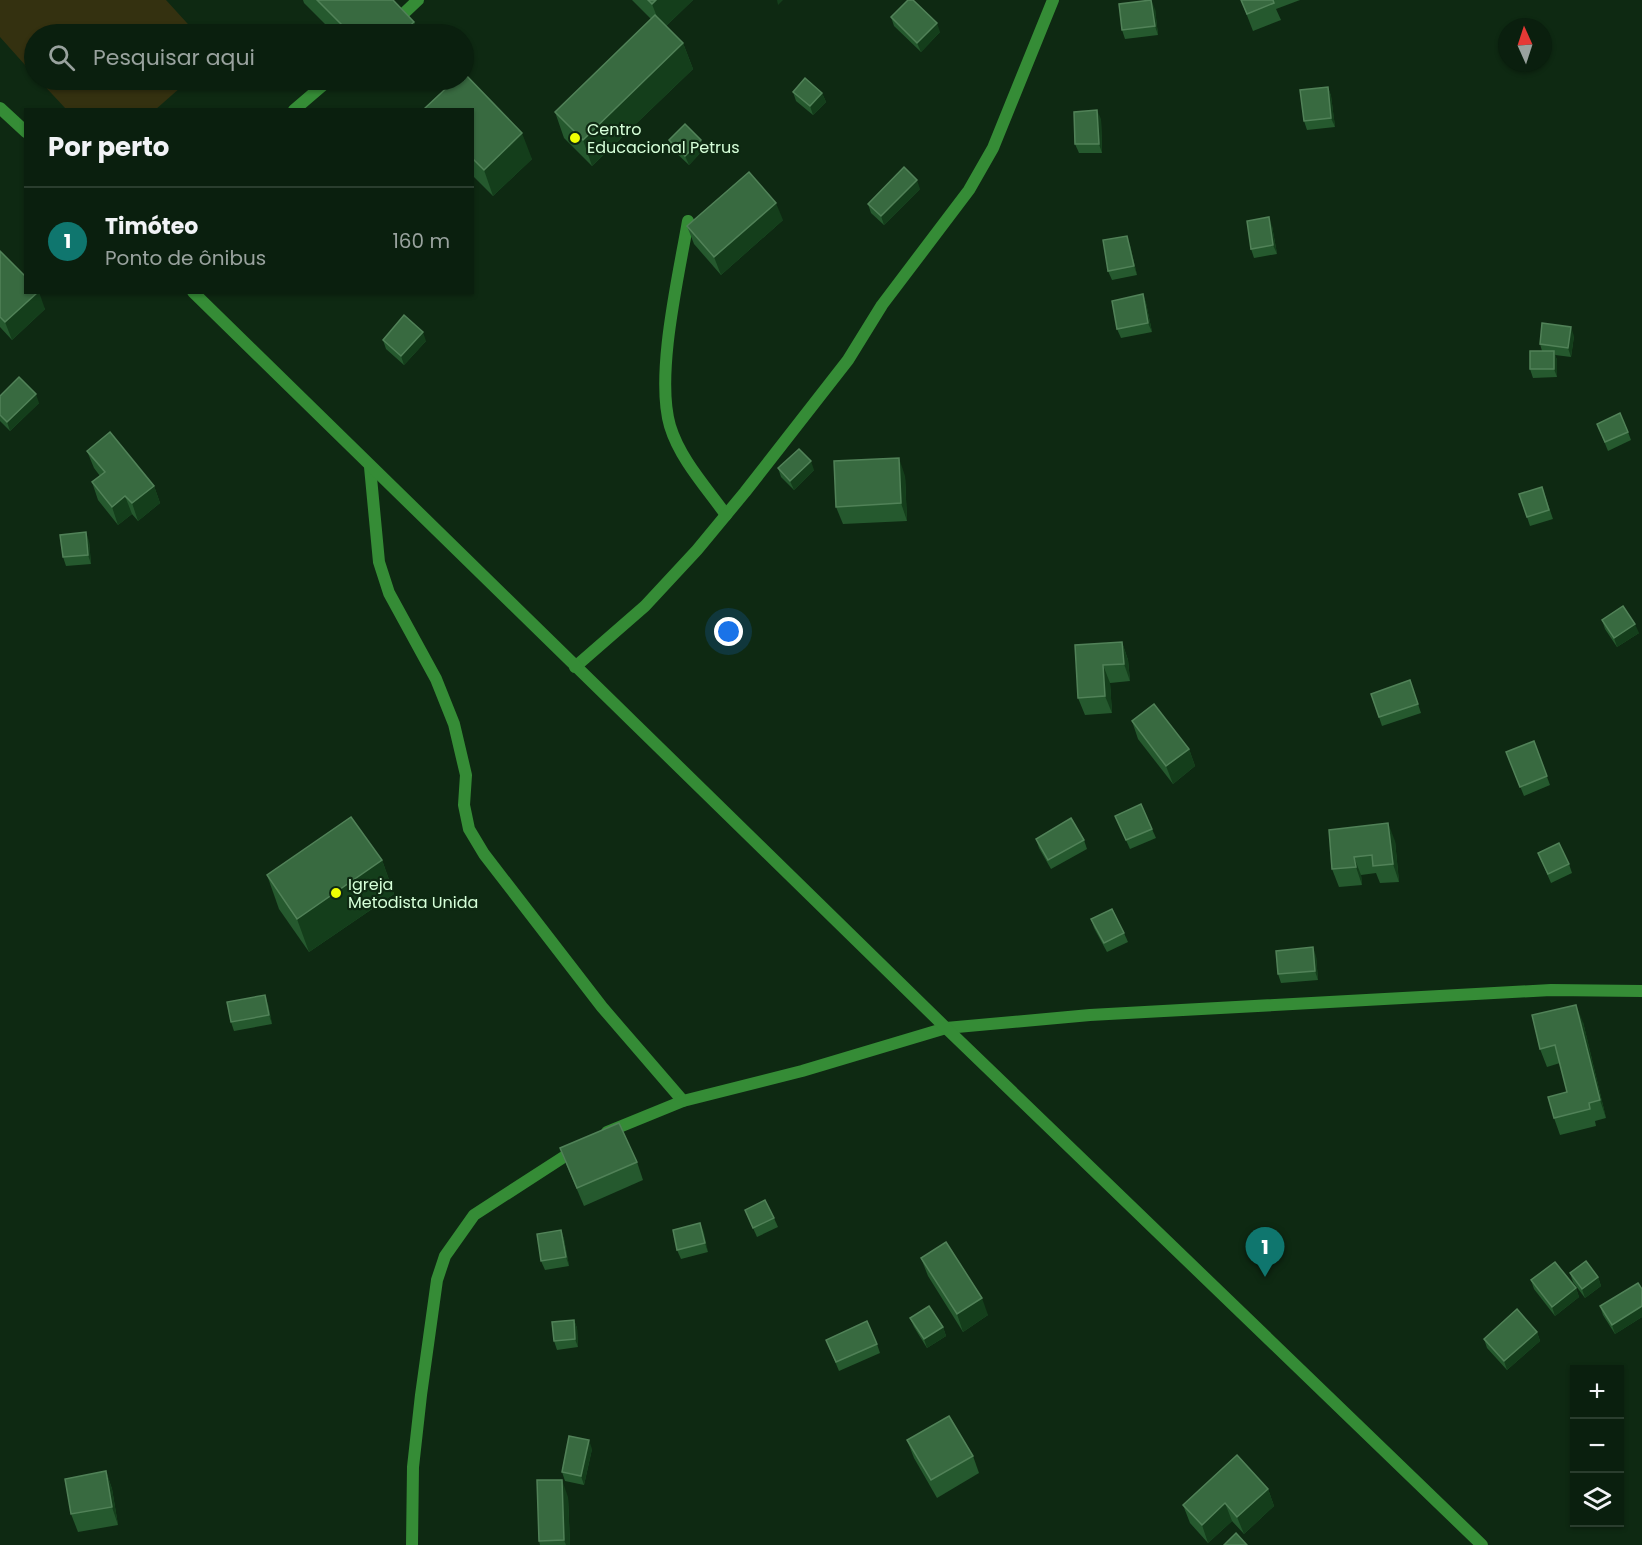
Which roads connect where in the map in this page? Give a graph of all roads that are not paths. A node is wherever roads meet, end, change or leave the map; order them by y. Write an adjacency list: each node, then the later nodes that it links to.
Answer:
1 (418, 0): 3 (street)
2 (1053, 0): 11 (street)
3 (393, 24)
4 (317, 90): 6 (street)
5 (0, 108): 7 (street)
6 (296, 108)
7 (24, 130)
8 (688, 220): 11 (street)
9 (196, 294): 10 (street)
10 (370, 467): 12 (street); 15 (street)
11 (726, 515): 12 (street)
12 (574, 667): 14 (street)
13 (1642, 991): 14 (street)
14 (946, 1028): 15 (street); 17 (street)
15 (683, 1101): 16 (street)
16 (412, 1545)
17 (1482, 1545)

